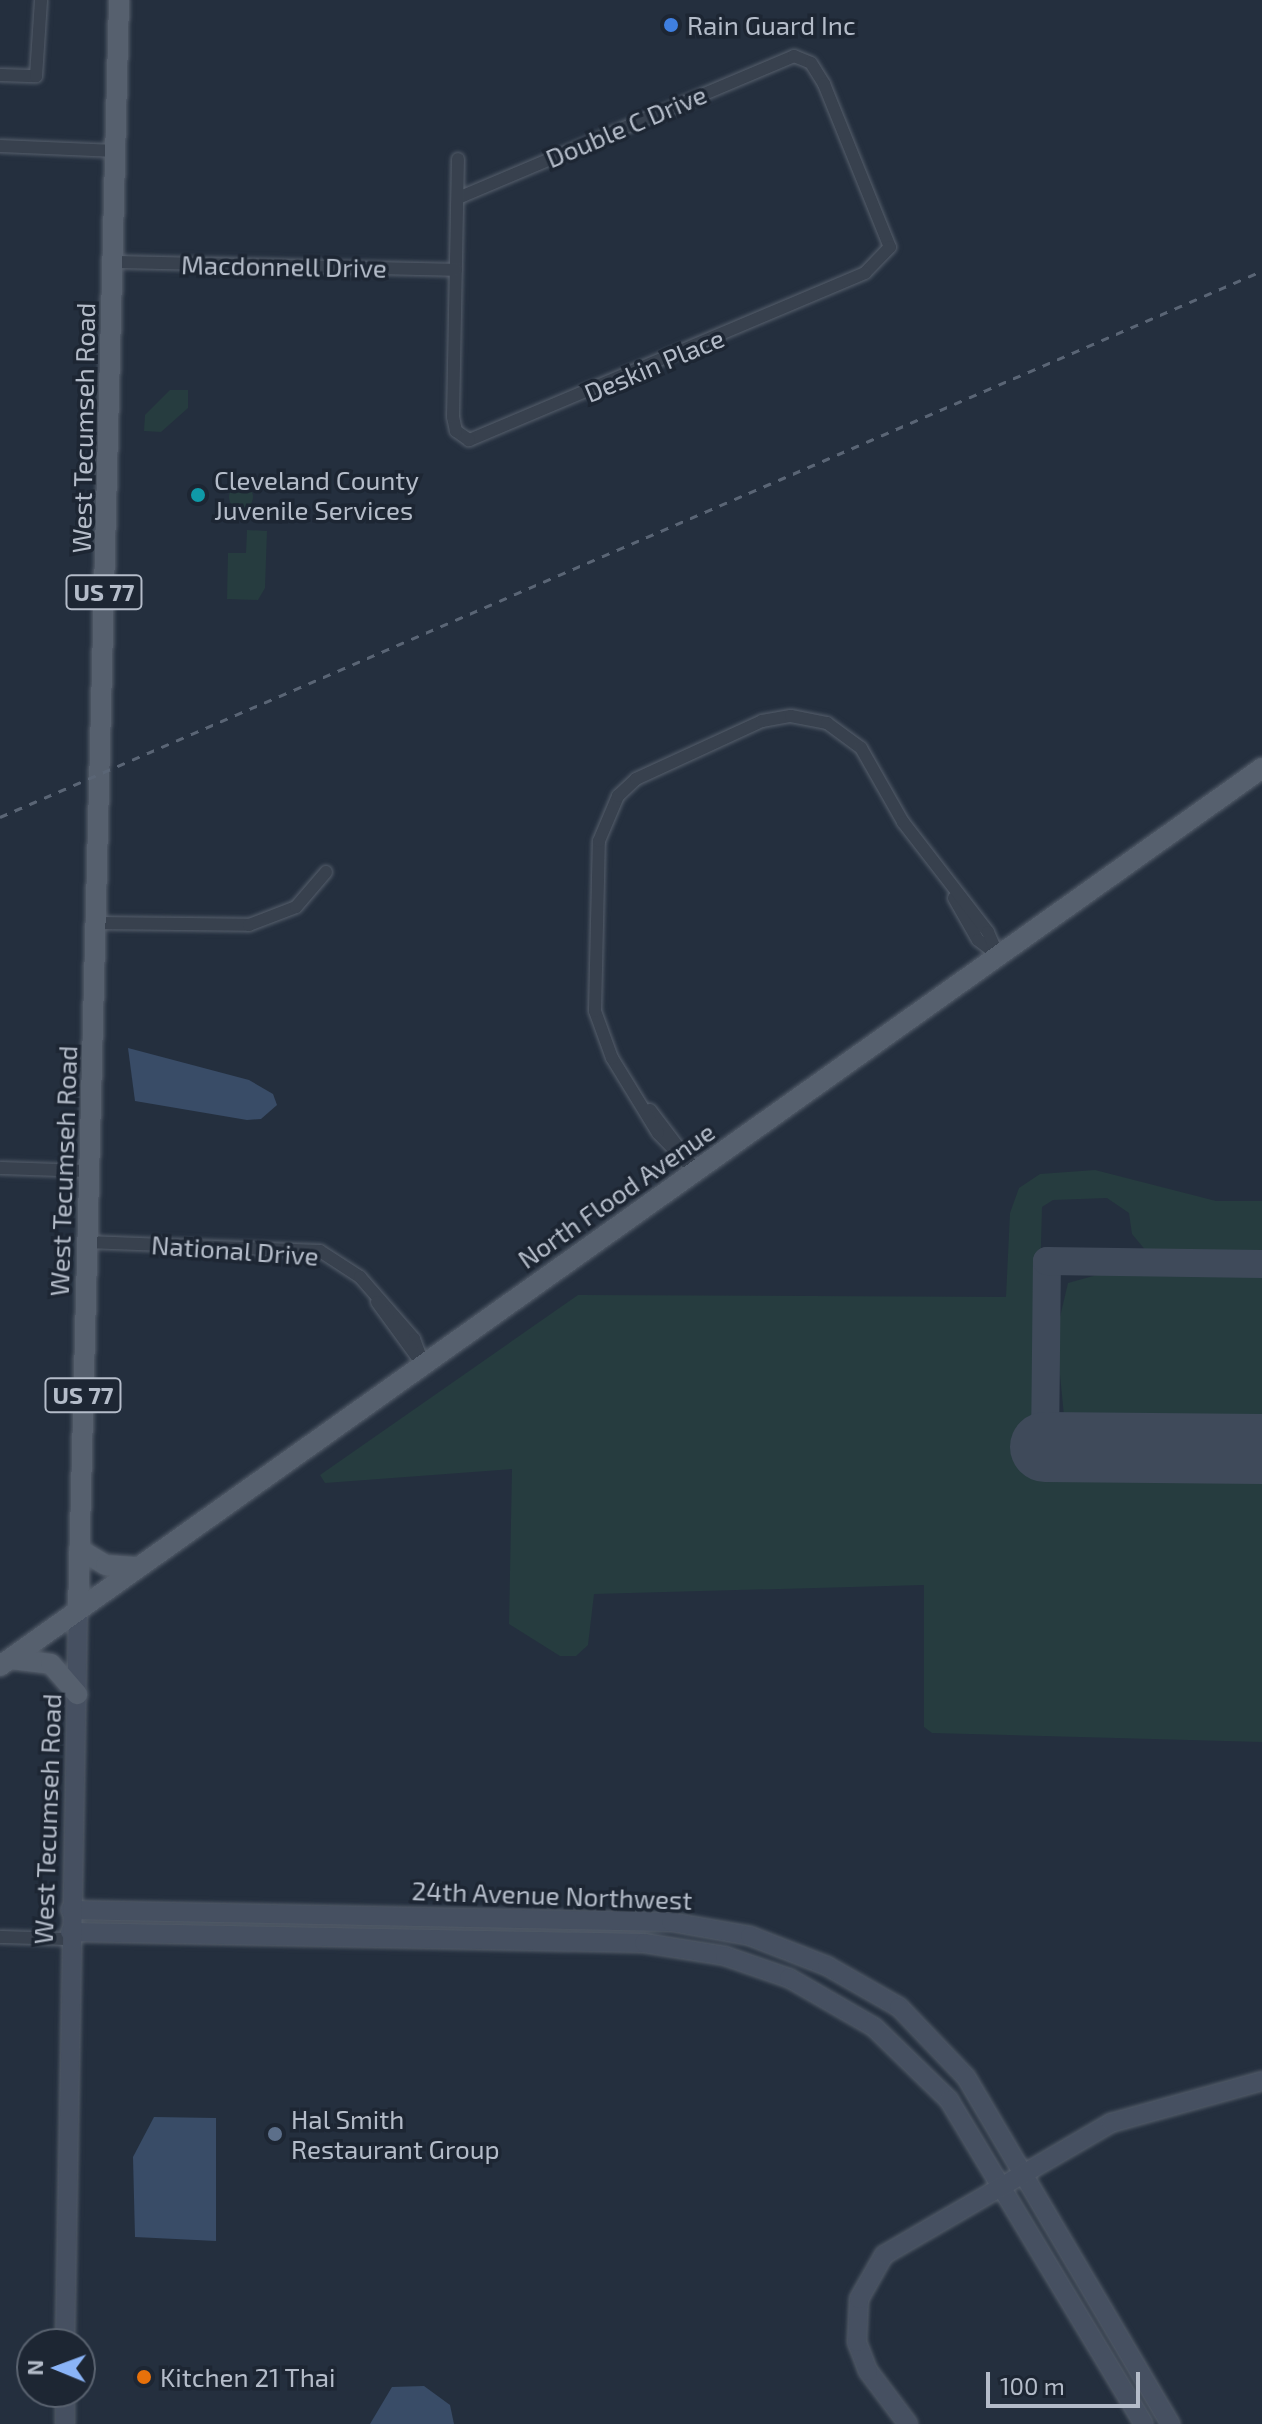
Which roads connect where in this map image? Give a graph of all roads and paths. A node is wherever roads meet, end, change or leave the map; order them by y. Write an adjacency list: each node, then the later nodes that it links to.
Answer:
1 (41, 0): 4 (street)
2 (119, 0): 6 (main road, West Tecumseh Road / US 77)
3 (794, 56): 8 (street, Double C Drive); 10 (street, Deskin Place)
4 (0, 75)
5 (0, 146): 6 (street)
6 (116, 151): 9 (main road, West Tecumseh Road / US 77)
7 (458, 159): 8 (street, Deskin Place)
8 (458, 198): 10 (street, Deskin Place)
9 (113, 262): 10 (street, Macdonnell Drive); 13 (main road, West Tecumseh Road / US 77)
10 (456, 270)
11 (1262, 768): 14 (main road, North Flood Avenue)
12 (326, 872): 13 (street)
13 (96, 923): 16 (main road, West Tecumseh Road / US 77)
14 (998, 955): 17 (main road, North Flood Avenue); 17 (street)
15 (0, 1168): 16 (street)
16 (89, 1171): 18 (main road, West Tecumseh Road / US 77)
17 (695, 1171): 19 (main road, North Flood Avenue)
18 (87, 1242): 19 (street, National Drive); 20 (main road, West Tecumseh Road / US 77)
19 (423, 1364): 21 (main road, North Flood Avenue)
20 (79, 1549): 21 (main road); 22 (main road, West Tecumseh Road / US 77)
21 (138, 1567): 22 (main road, North Flood Avenue)
22 (78, 1610): 23 (main road, North Flood Avenue); 24 (main road, West Tecumseh Road)
23 (5, 1662): 24 (main road)
24 (77, 1694): 25 (main road, West Tecumseh Road)
25 (70, 1910): 26 (main road, West Tecumseh Road); 29 (main road, 24th Avenue Northwest)
26 (70, 1935): 27 (street, 24th Avenue Northwest); 30 (main road, 24th Avenue Northwest); 32 (main road, West Tecumseh Road)
27 (0, 1937)
28 (1262, 2081): 29 (main road)
29 (1026, 2172): 30 (main road); 33 (main road, 24th Avenue Northwest)
30 (1002, 2184): 31 (main road, 24th Avenue Northwest); 34 (main road)
31 (1066, 2299): 33 (main road); 35 (main road, 24th Avenue Northwest)
32 (65, 2328)
33 (1121, 2341): 36 (main road, 24th Avenue Northwest)
34 (908, 2424)
35 (1144, 2424)
36 (1170, 2424)

